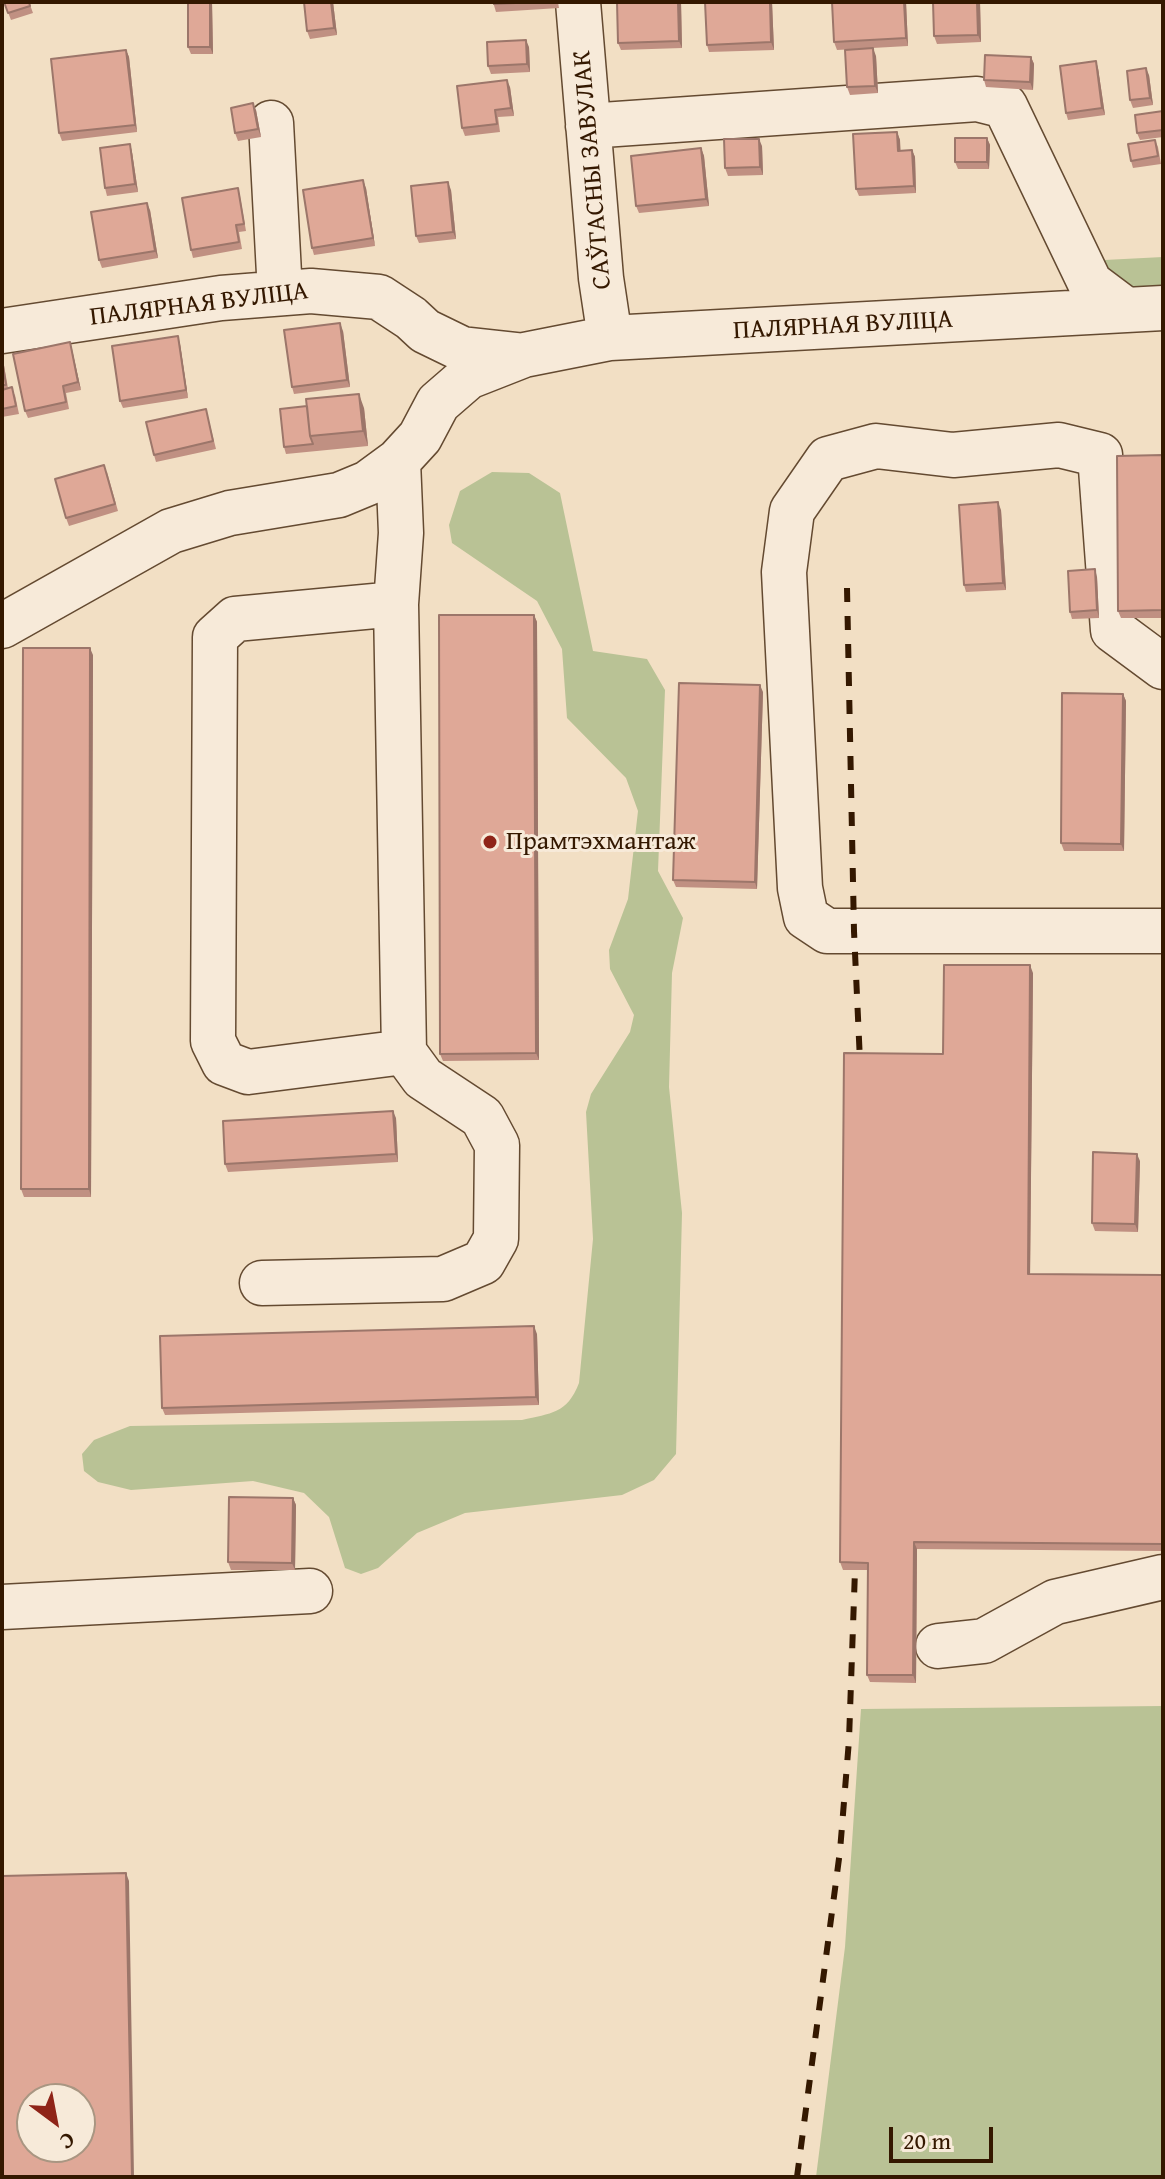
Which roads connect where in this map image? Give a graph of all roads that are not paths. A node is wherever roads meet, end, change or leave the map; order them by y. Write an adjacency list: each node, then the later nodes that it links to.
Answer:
1 (578, 2): 3 (street, САЎГАСНЫ ЗАВУЛАК)
2 (271, 123): 4 (street)
3 (588, 126): 5 (street); 7 (street, САЎГАСНЫ ЗАВУЛАК)
4 (280, 293): 6 (street, ПАЛЯРНАЯ ВУЛІЦА); 8 (street, ПАЛЯРНАЯ ВУЛІЦА)
5 (1144, 309): 7 (street, ПАЛЯРНАЯ ВУЛІЦА)
6 (2, 331)
7 (610, 338): 8 (street, ПАЛЯРНАЯ ВУЛІЦА)
8 (524, 355): 9 (street, ПАЛЯРНАЯ ВУЛІЦА)
9 (398, 461): 10 (street); 11 (street, ПАЛЯРНАЯ ВУЛІЦА)
10 (396, 604): 14 (street); 14 (street)
11 (2, 626)
12 (1163, 667): 13 (street)
13 (1163, 931)
14 (404, 1052): 15 (street)
15 (262, 1283)
16 (1163, 1577): 19 (street)
17 (310, 1591): 18 (street)
18 (2, 1607)
19 (938, 1646)

